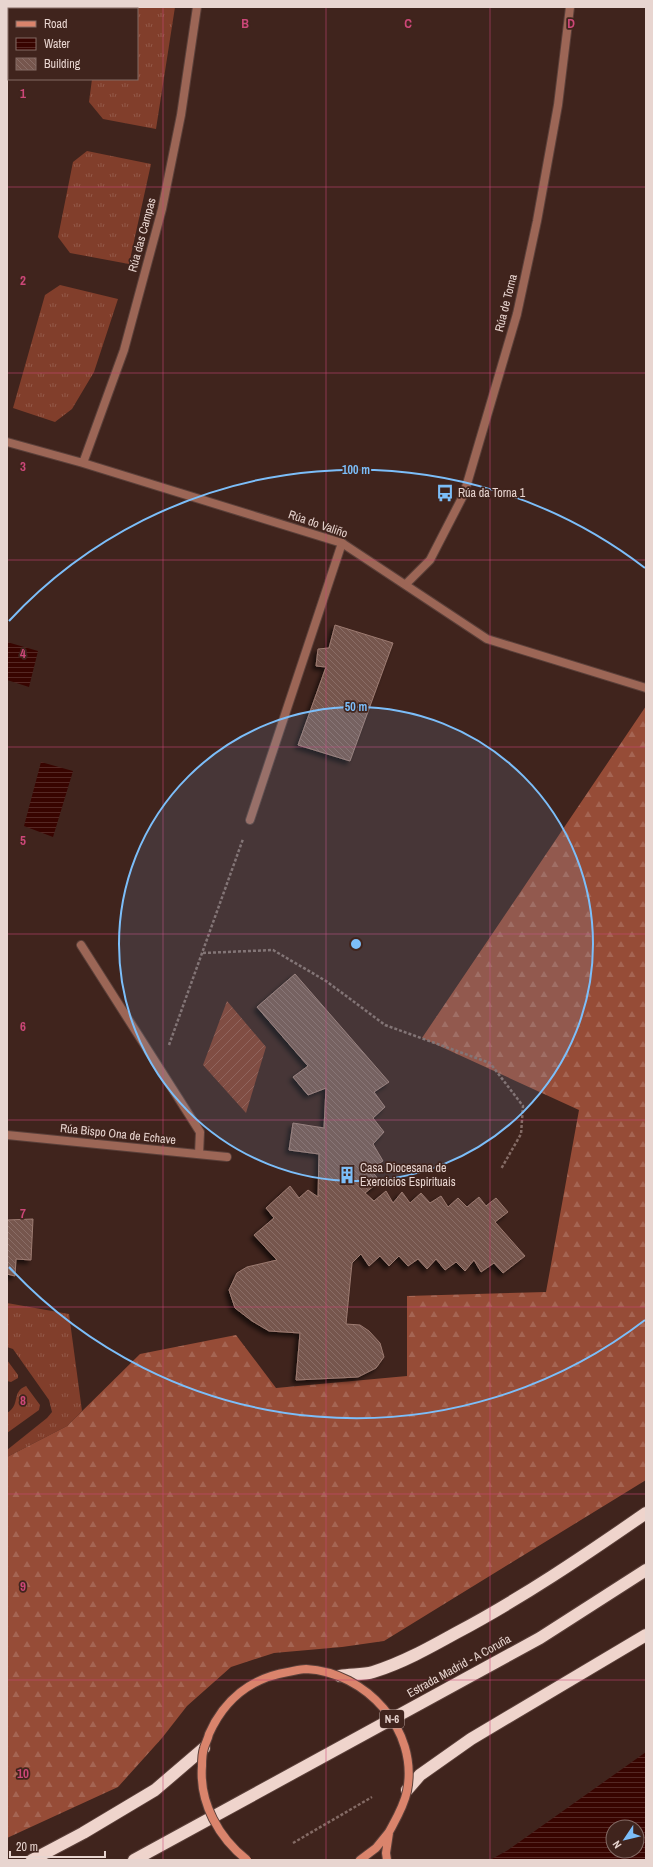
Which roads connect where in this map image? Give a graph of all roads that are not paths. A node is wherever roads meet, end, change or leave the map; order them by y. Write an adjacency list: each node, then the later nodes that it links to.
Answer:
1 (197, 7): 4 (street, Rúa das Campas)
2 (570, 7): 6 (street, Rúa de Torna)
3 (7, 442): 4 (street, Rúa do Valiño)
4 (83, 463): 5 (street, Rúa do Valiño)
5 (342, 544): 6 (street, Rúa do Valiño); 8 (street)
6 (406, 584): 7 (street, Rúa do Valiño)
7 (646, 688)
8 (250, 820)
9 (81, 945): 11 (street)
10 (7, 1135): 11 (street, Rúa Bispo Ona de Echave)
11 (199, 1154): 12 (street, Rúa Bispo Ona de Echave)
12 (227, 1157)
13 (646, 1513): 16 (highway)
14 (646, 1570): 21 (highway, Estrada Madrid - A Coruña / N-6)
15 (646, 1636): 18 (highway)
16 (340, 1676): 17 (main road, bridge); 18 (main road, bridge)
17 (204, 1748): 20 (highway); 22 (main road, bridge)
18 (407, 1790): 19 (main road, bridge)
19 (389, 1832): 23 (main road); 24 (main road)
20 (32, 1860)
21 (134, 1860)
22 (247, 1860)
23 (360, 1860)
24 (387, 1860)

